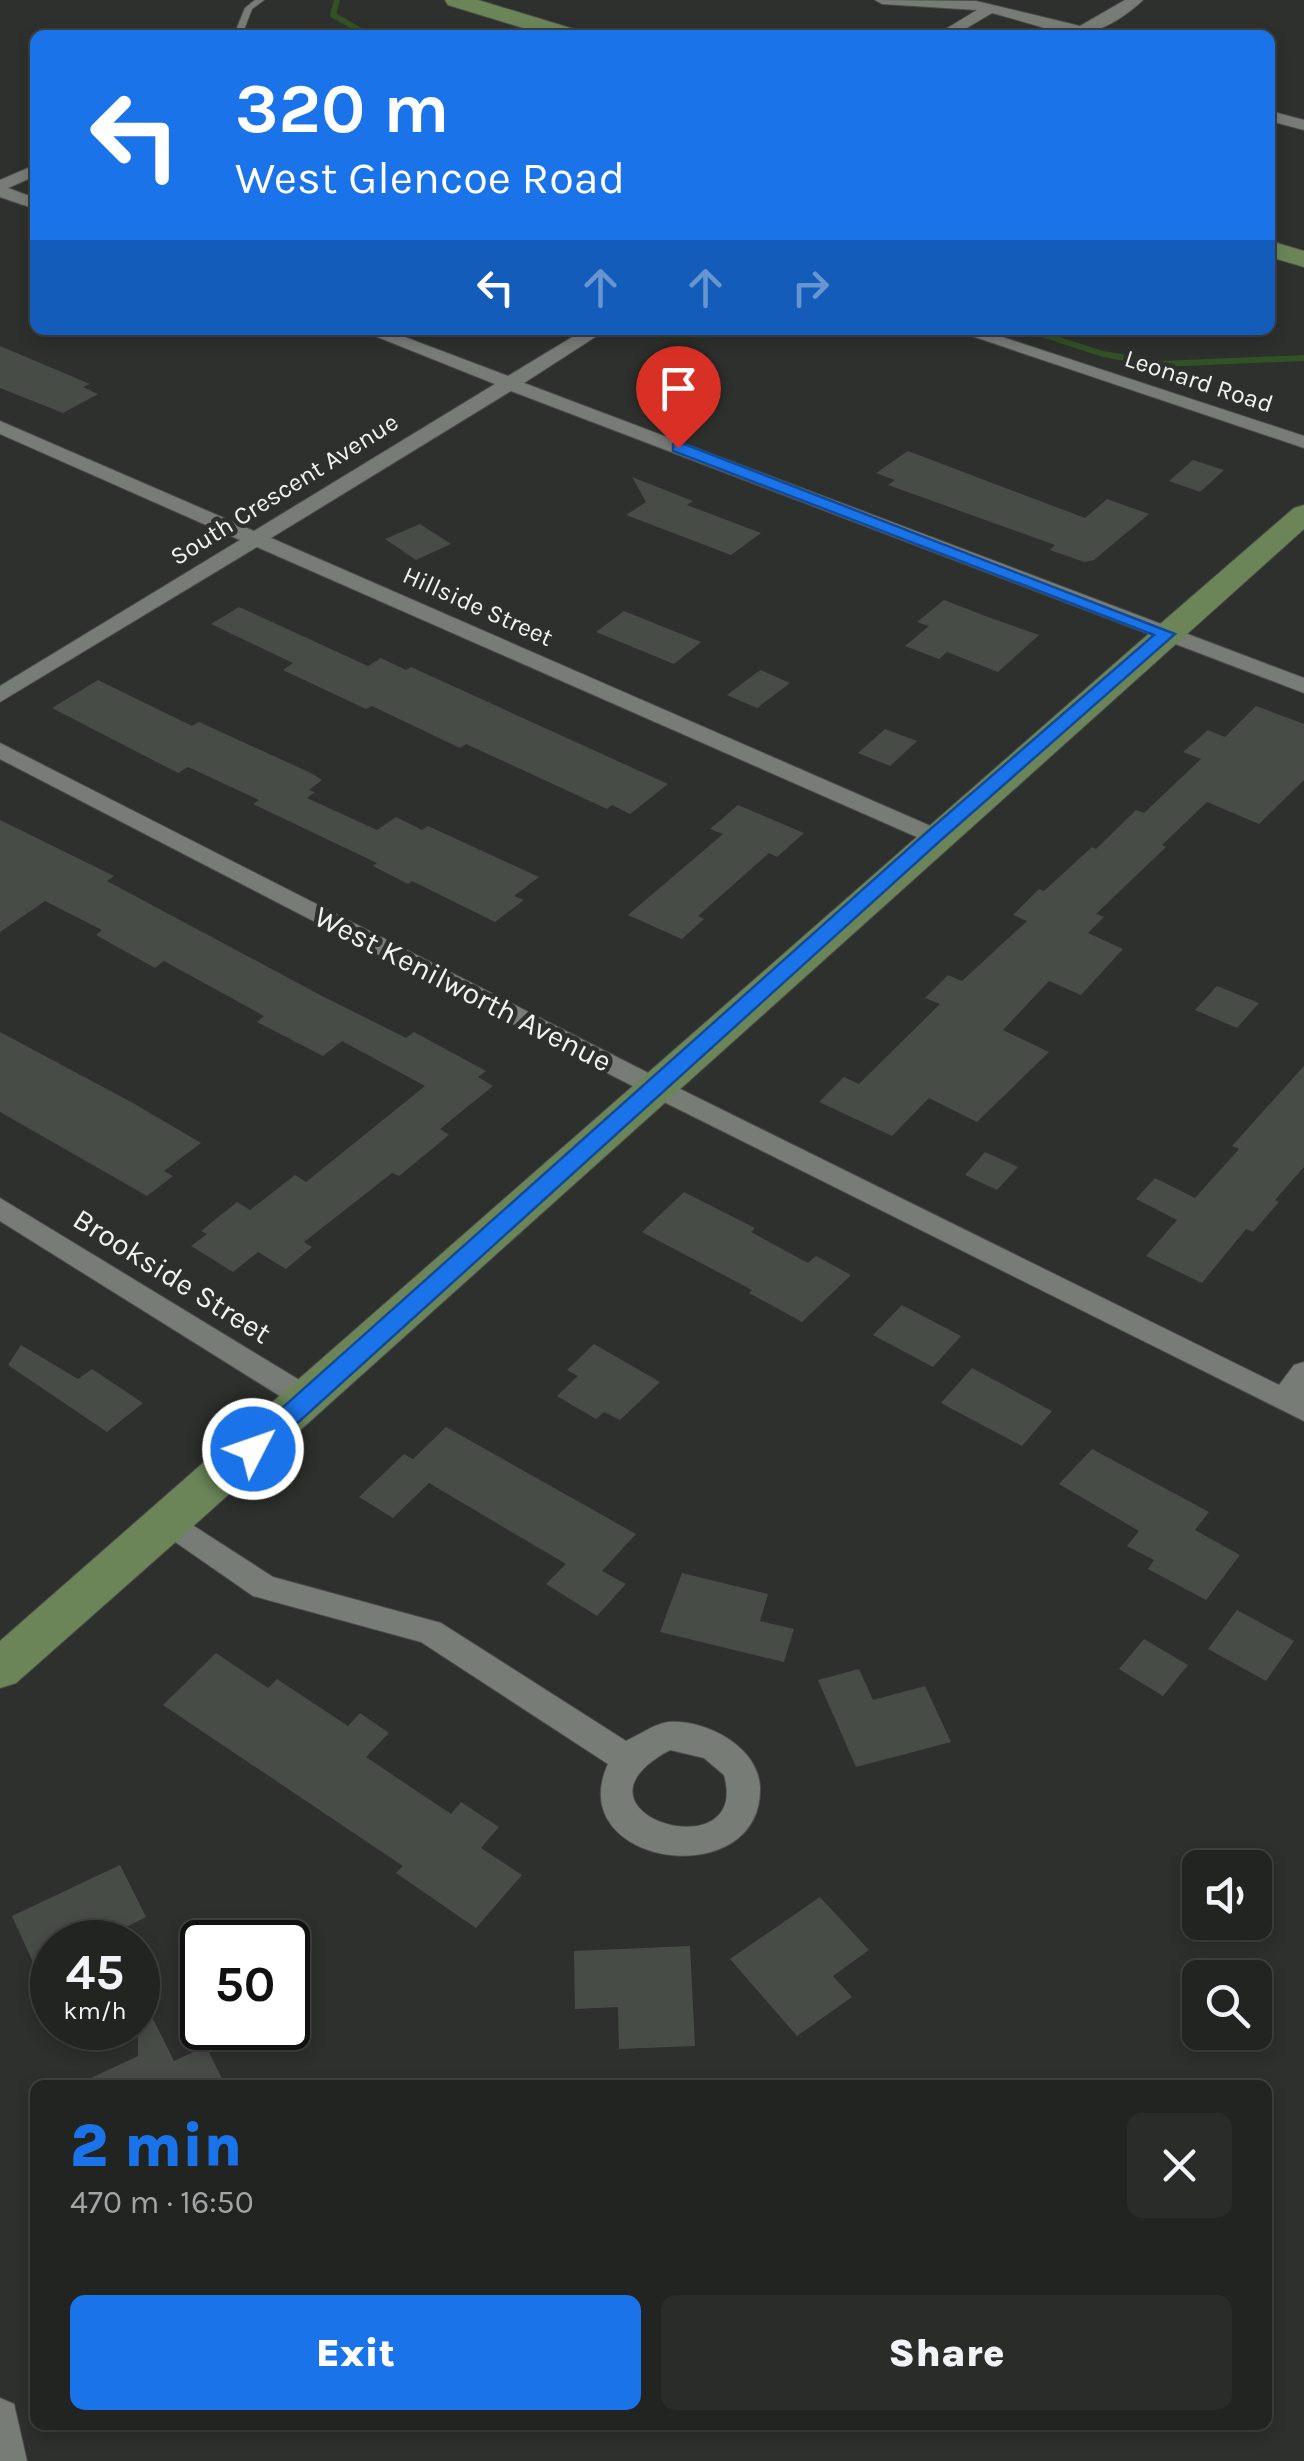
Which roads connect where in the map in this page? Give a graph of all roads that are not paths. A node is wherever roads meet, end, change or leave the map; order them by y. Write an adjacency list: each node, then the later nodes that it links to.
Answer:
1 (260, 0): 6 (lane)
2 (456, 0): 7 (main road)
3 (882, 0): 5 (street)
4 (1136, 0): 10 (street)
5 (991, 8): 8 (street); 9 (street)
6 (240, 30)
7 (554, 30)
8 (953, 30)
9 (1068, 30)
10 (1084, 30)
11 (1275, 117): 12 (street)
12 (1304, 125)
13 (30, 173): 14 (street)
14 (0, 188): 15 (street)
15 (30, 202)
16 (1275, 250): 17 (main road)
17 (1304, 259)
18 (381, 335): 21 (street)
19 (589, 335): 21 (street, South Crescent Avenue)
20 (979, 335): 23 (street, Leonard Road)
21 (508, 383): 25 (street, South Crescent Avenue); 26 (street)
22 (0, 428): 25 (street, Hillside Street)
23 (1304, 442)
24 (1304, 514): 26 (main road)
25 (256, 539): 28 (street, South Crescent Avenue); 30 (street, Hillside Street)
26 (1166, 634): 27 (street); 30 (main road)
27 (1304, 686)
28 (0, 694)
29 (0, 750): 31 (street, West Kenilworth Avenue)
30 (934, 836): 31 (main road)
31 (656, 1088): 34 (main road); 35 (street, West Kenilworth Avenue)
32 (0, 1208): 34 (street, Brookside Street)
33 (1304, 1374): 35 (street)
34 (309, 1400): 36 (main road)
35 (1294, 1405)
36 (169, 1522): 37 (main road); 38 (street)
37 (0, 1669)
38 (627, 1759)
39 (0, 2418): 40 (street)
40 (7, 2461)

